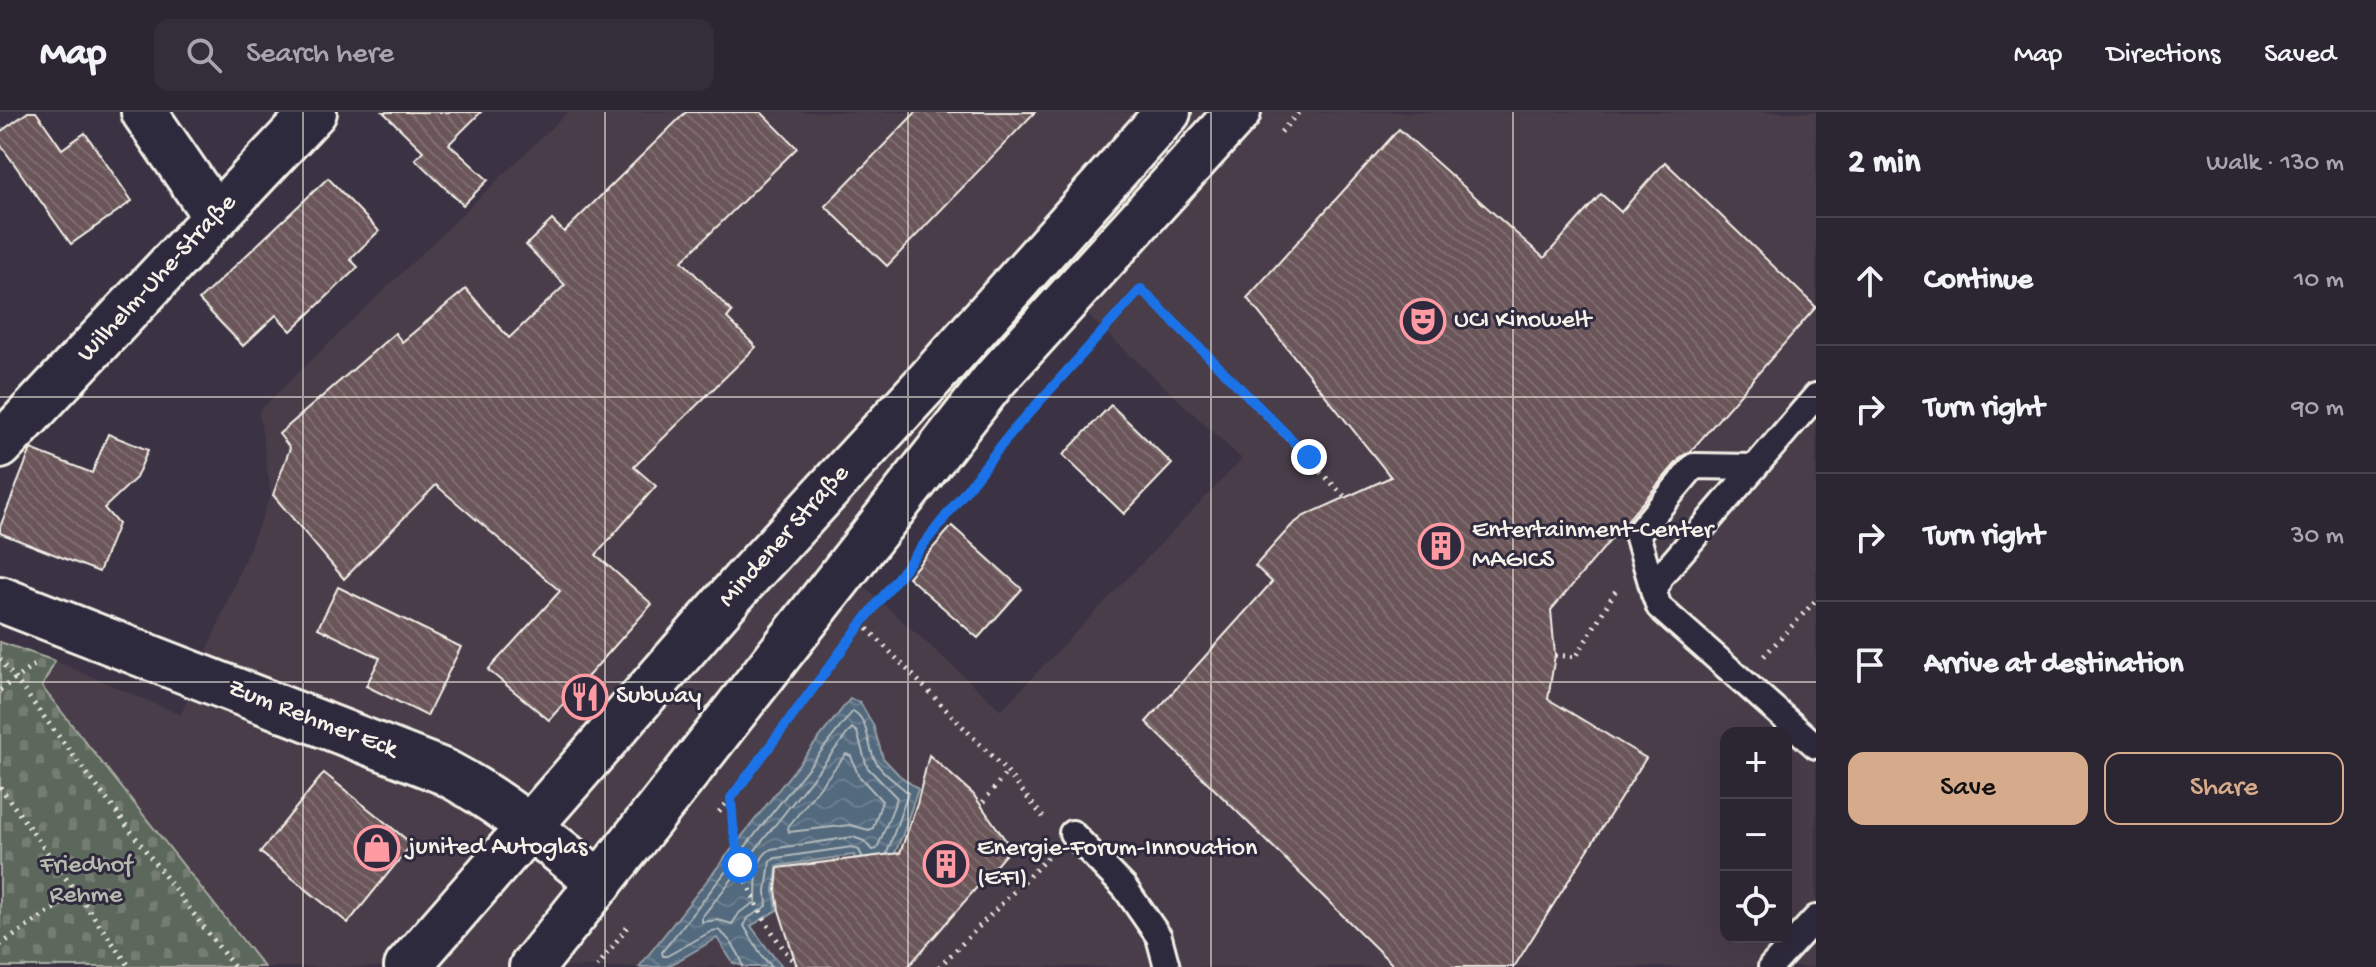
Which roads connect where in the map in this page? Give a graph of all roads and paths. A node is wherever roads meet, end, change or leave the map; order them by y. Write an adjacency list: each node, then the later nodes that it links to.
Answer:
1 (144, 112): 7 (street)
2 (314, 112): 7 (street, Wilhelm-Uhe-Straße)
3 (1168, 112): 29 (street, Mindener Straße)
4 (1238, 112): 31 (street)
5 (1299, 112): 6 (path)
6 (1278, 136)
7 (216, 217): 10 (street, Wilhelm-Uhe-Straße)
8 (1131, 300): 12 (path)
9 (1816, 396): 11 (lane)
10 (0, 446)
11 (1755, 467): 13 (lane); 13 (lane)
12 (1345, 497)
13 (1654, 593): 20 (lane)
14 (0, 599): 29 (street, Zum Rehmer Eck)
15 (1816, 600): 20 (path)
16 (871, 611): 24 (path)
17 (44, 657): 19 (path)
18 (0, 659): 19 (path)
19 (15, 680): 21 (path); 38 (path)
20 (1742, 680): 22 (lane)
21 (0, 690)
22 (1816, 746)
23 (769, 748): 26 (path)
24 (1007, 772): 27 (path); 30 (path)
25 (0, 787): 32 (path)
26 (731, 798): 28 (path); 36 (path)
27 (983, 802)
28 (713, 818)
29 (530, 827): 31 (street, Zum Rehmer Eck); 39 (street, Mindener Straße)
30 (1072, 833): 42 (path); 43 (lane)
31 (600, 883): 40 (street)
32 (76, 894): 35 (path); 37 (path)
33 (1816, 918): 44 (lane)
34 (633, 920): 41 (path)
35 (0, 945)
36 (796, 965)
37 (130, 967)
38 (234, 967)
39 (407, 967)
40 (532, 967)
41 (597, 967)
42 (939, 967)
43 (1167, 967)
44 (1771, 967)

